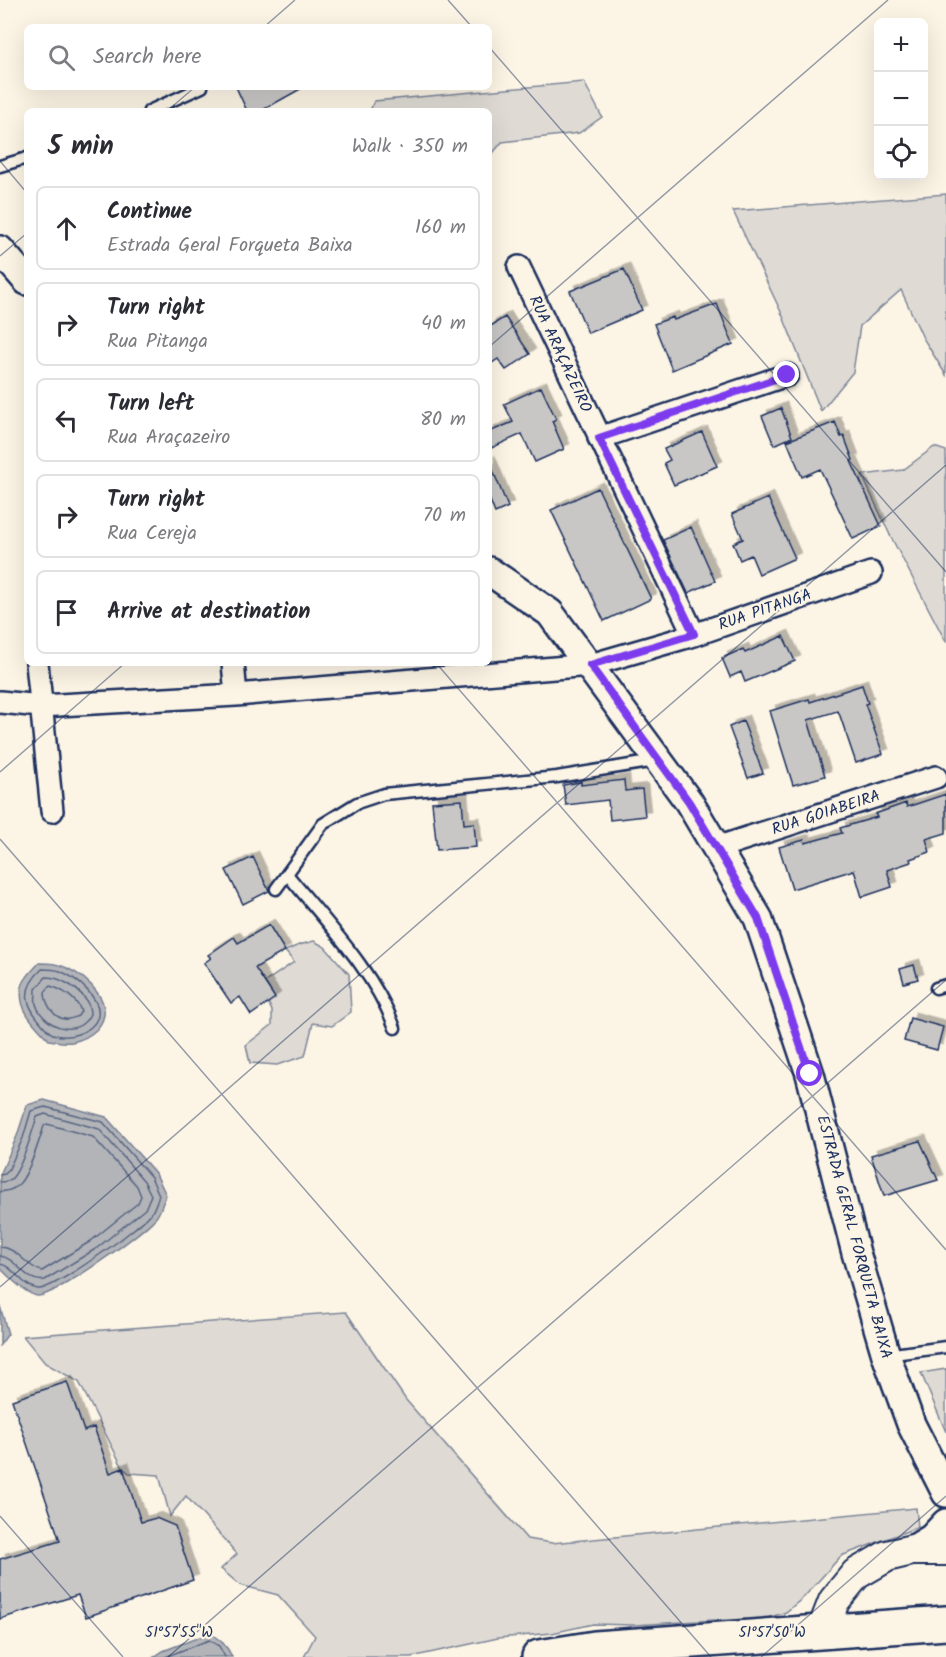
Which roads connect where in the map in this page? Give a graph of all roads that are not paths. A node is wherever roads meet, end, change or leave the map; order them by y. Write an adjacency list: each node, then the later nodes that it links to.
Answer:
1 (195, 90): 2 (lane)
2 (156, 108)
3 (24, 159): 4 (lane)
4 (0, 166)
5 (519, 267): 7 (street, RUA ARAÇAZEIRO)
6 (787, 375): 7 (street)
7 (599, 438): 10 (street, RUA ARAÇAZEIRO)
8 (492, 573): 11 (street, ESTRADA GERAL FORQUETA BAIXA)
9 (871, 573): 10 (street, RUA PITANGA)
10 (694, 634): 11 (street, RUA PITANGA)
11 (590, 665): 14 (street, RUA PITANGA); 17 (street, ESTRADA GERAL FORQUETA BAIXA)
12 (37, 666): 16 (street)
13 (233, 666): 14 (street)
14 (236, 695): 16 (street, RUA PITANGA)
15 (0, 702): 16 (street, RUA PITANGA)
16 (41, 706): 19 (street)
17 (658, 760): 20 (street, ESTRADA GERAL FORQUETA BAIXA); 21 (lane)
18 (936, 777): 20 (street, RUA GOIABEIRA)
19 (52, 811)
20 (716, 848): 25 (street, ESTRADA GERAL FORQUETA BAIXA)
21 (287, 874): 22 (lane); 23 (lane)
22 (276, 890)
23 (395, 1028)
24 (946, 1347): 25 (lane)
25 (886, 1356): 26 (street, ESTRADA GERAL FORQUETA BAIXA)
26 (946, 1493)
27 (946, 1523): 28 (street)
28 (912, 1550): 29 (main road); 31 (main road)
29 (946, 1550)
30 (943, 1624): 31 (main road)
31 (822, 1632): 32 (main road)
32 (539, 1657)

